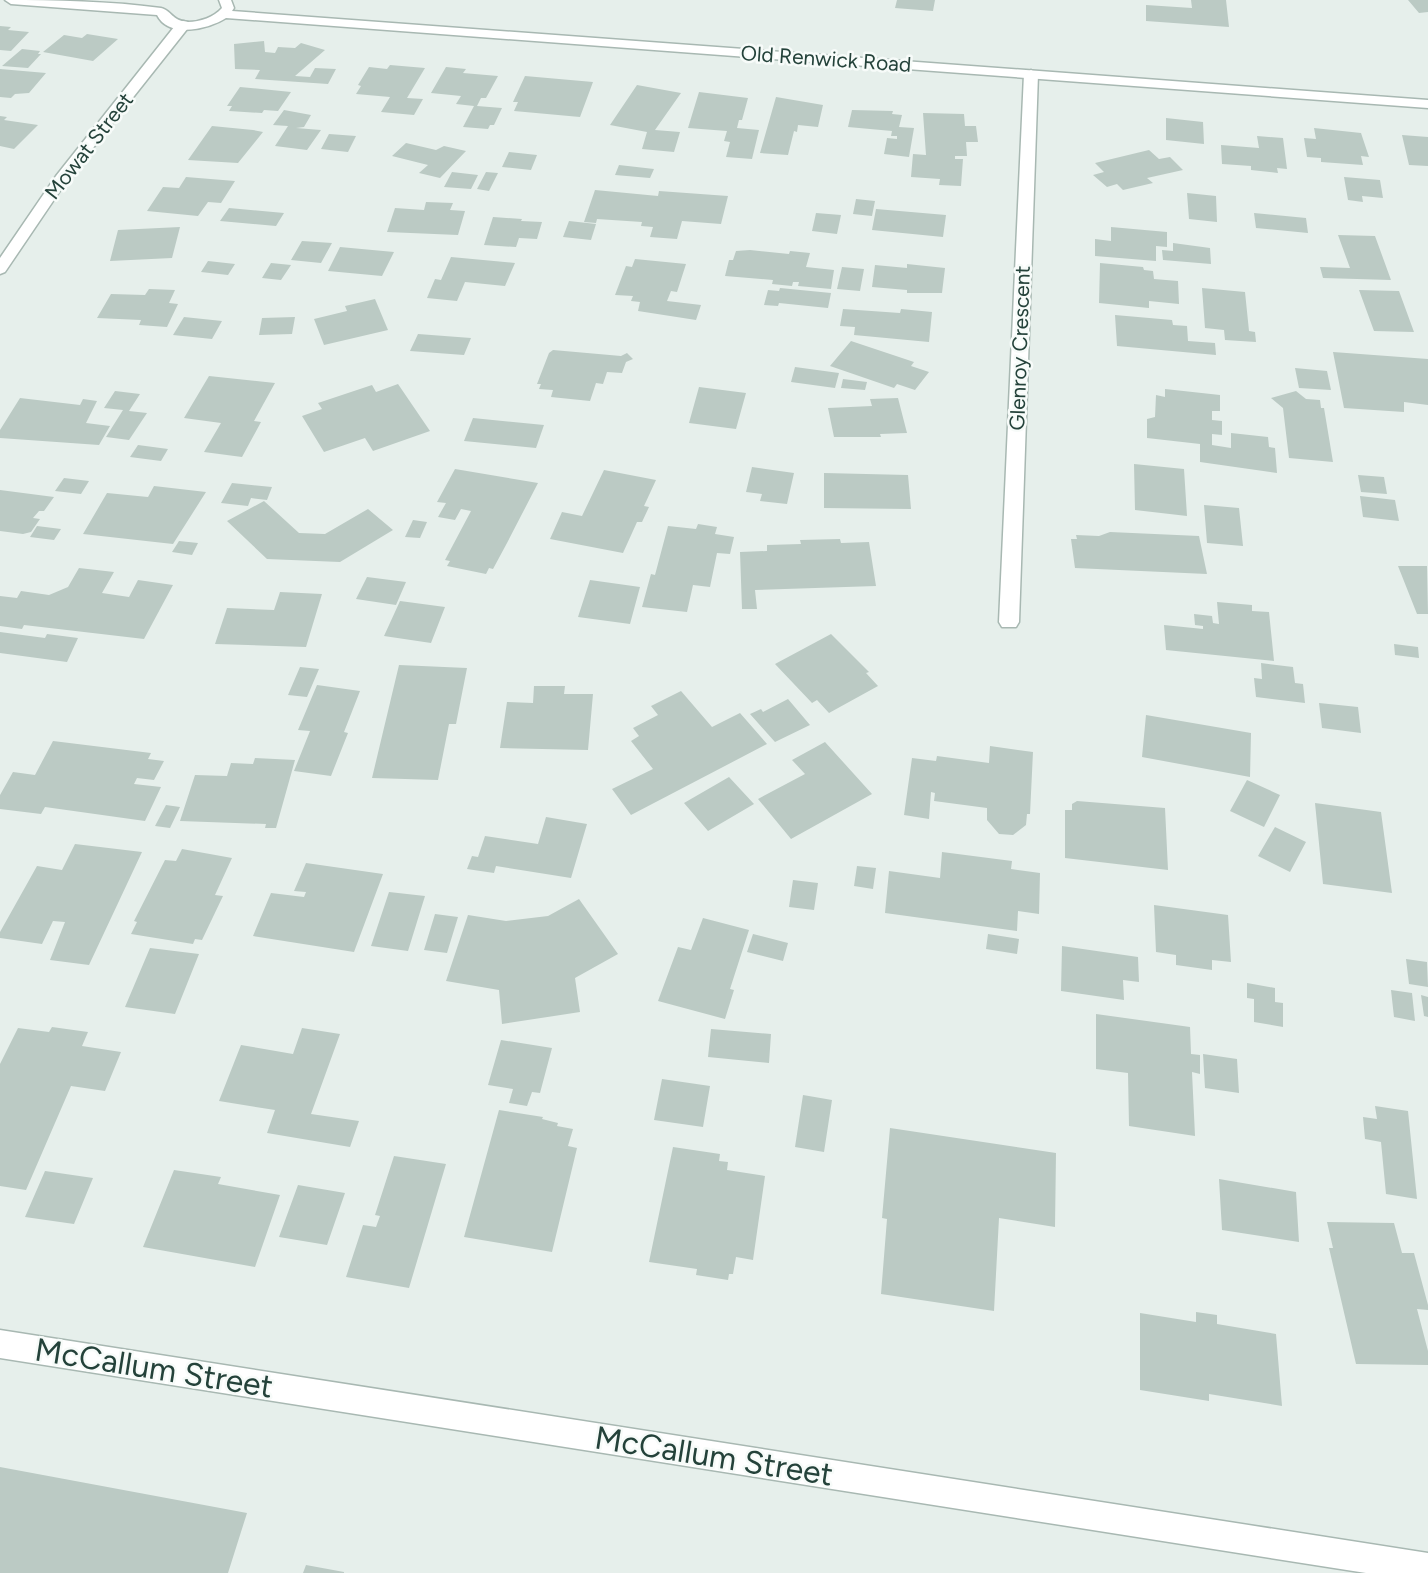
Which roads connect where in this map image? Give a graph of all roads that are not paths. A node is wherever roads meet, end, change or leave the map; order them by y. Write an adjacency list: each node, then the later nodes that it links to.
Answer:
1 (11, 0): 4 (street)
2 (173, 1): 4 (street)
3 (224, 7): 5 (street, Old Renwick Road); 6 (street, Old Renwick Road)
4 (162, 12): 5 (street)
5 (183, 25): 8 (street, Mowat Street)
6 (1031, 74): 7 (street, Old Renwick Road); 9 (street, Glenroy Crescent)
7 (1428, 103)
8 (0, 269)
9 (1009, 622)
10 (0, 1344): 11 (street, McCallum Street)
11 (1428, 1568)

